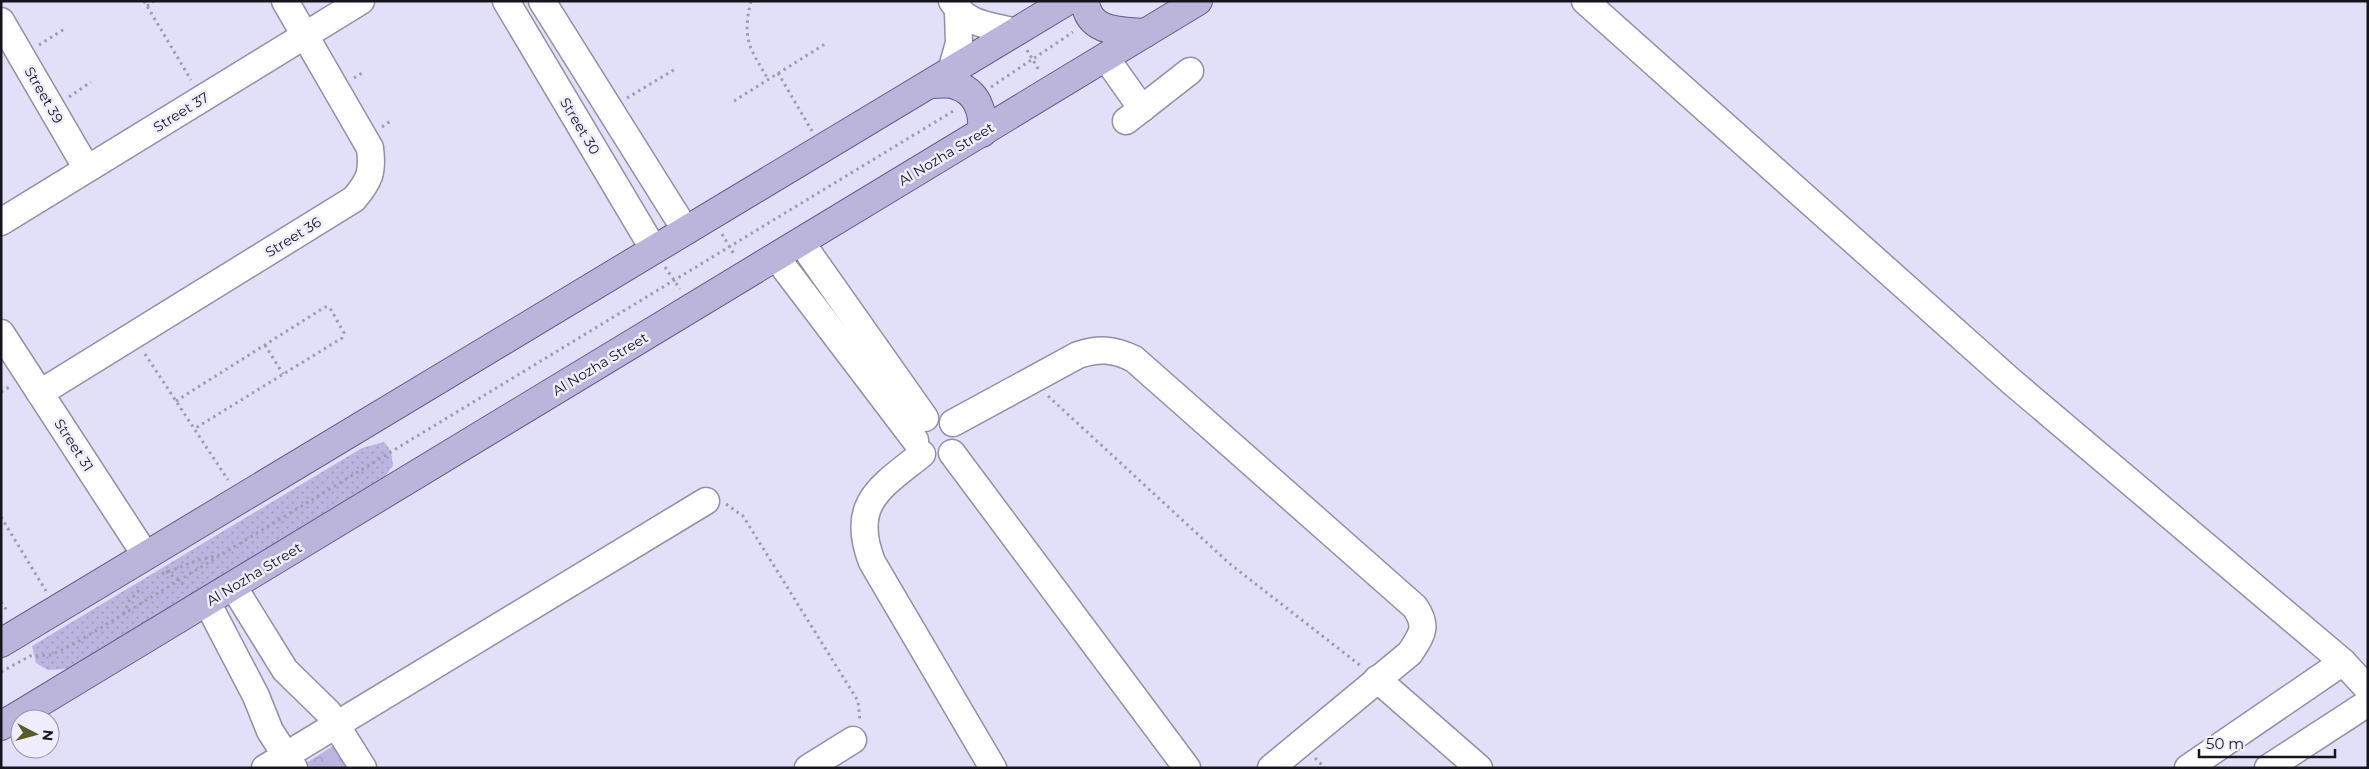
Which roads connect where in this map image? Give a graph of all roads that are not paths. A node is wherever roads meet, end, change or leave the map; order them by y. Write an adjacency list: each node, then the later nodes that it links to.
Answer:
1 (285, 1): 13 (street, Street 36)
2 (361, 1): 13 (street, Street 37)
3 (506, 1): 20 (street, Street 30)
4 (542, 1): 19 (street)
5 (1067, 1): 11 (main road)
6 (1198, 1): 12 (main road, Al Nozha Street)
7 (1585, 1): 36 (street)
8 (955, 6): 11 (street); 16 (street)
9 (1088, 10): 12 (main road)
10 (1, 21): 18 (street, Street 39)
11 (1016, 32): 16 (main road)
12 (1145, 33): 14 (main road, Al Nozha Street)
13 (306, 35): 18 (street, Street 37); 27 (street, Street 36)
14 (1106, 58): 15 (street); 17 (main road, Al Nozha Street)
15 (1190, 70)
16 (941, 77): 17 (main road); 22 (main road)
17 (982, 133): 23 (main road, Al Nozha Street)
18 (87, 169): 21 (street, Street 37)
19 (653, 180): 20 (street); 22 (street)
20 (623, 198): 24 (street, Street 30)
21 (1, 222)
22 (686, 231): 24 (main road)
23 (800, 242): 25 (main road, Al Nozha Street); 29 (street)
24 (654, 250): 32 (main road)
25 (776, 257): 29 (street); 33 (main road, Al Nozha Street)
26 (1, 333): 27 (street, Street 31)
27 (40, 393): 32 (street, Street 31)
28 (953, 423): 29 (street); 30 (street); 37 (street)
29 (921, 438): 30 (street); 46 (street)
30 (952, 453): 47 (street)
31 (706, 501): 41 (street)
32 (157, 568): 35 (main road)
33 (233, 586): 34 (main road, Al Nozha Street); 41 (street)
34 (207, 602): 40 (main road, Al Nozha Street); 43 (street)
35 (1, 643)
36 (2343, 662): 38 (street); 50 (street)
37 (1377, 679): 48 (street); 49 (street)
38 (2368, 689)
39 (2368, 703): 51 (street)
40 (7, 720)
41 (337, 724): 43 (street); 44 (street)
42 (852, 740): 45 (street)
43 (282, 764)
44 (363, 768)
45 (808, 768)
46 (994, 768)
47 (1187, 768)
48 (1271, 768)
49 (1479, 768)
50 (2188, 768)
51 (2268, 768)

